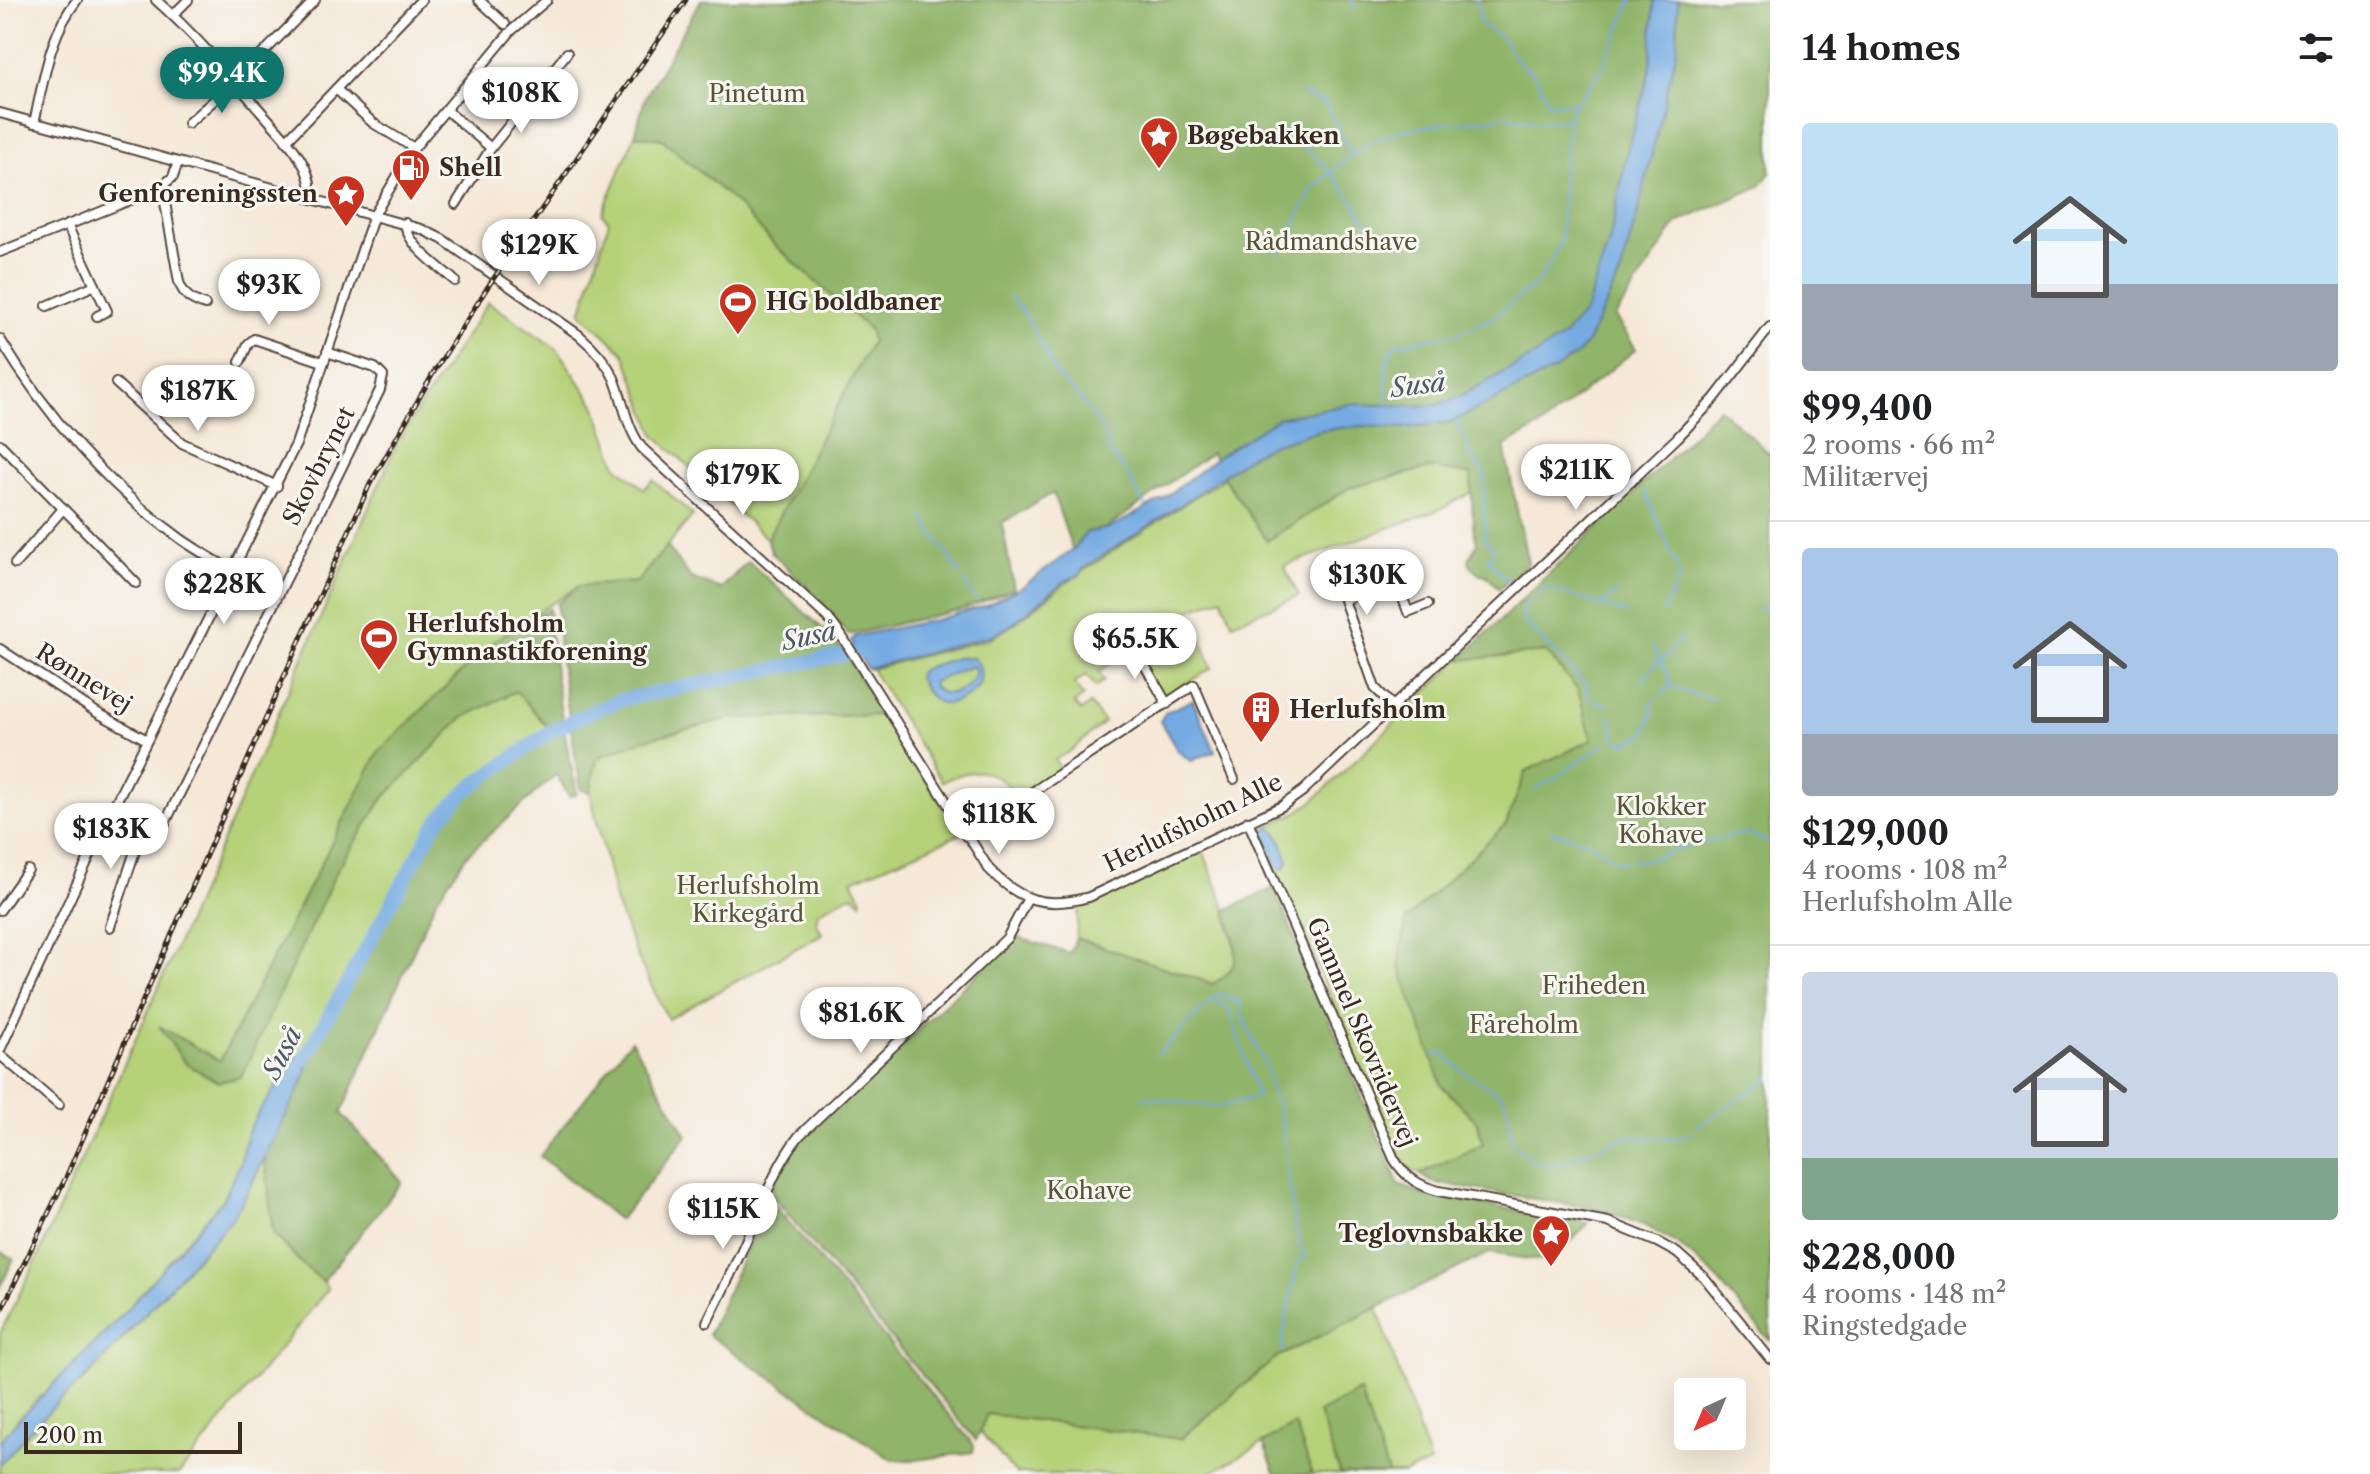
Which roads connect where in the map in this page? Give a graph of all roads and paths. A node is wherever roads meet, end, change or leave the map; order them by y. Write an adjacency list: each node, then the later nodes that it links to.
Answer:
1 (77, 0): 15 (street)
2 (156, 0): 8 (street)
3 (188, 0): 8 (street)
4 (315, 0): 11 (street)
5 (421, 0): 12 (street)
6 (479, 0): 9 (street)
7 (547, 0): 13 (street)
8 (173, 15): 11 (street)
9 (505, 24)
10 (567, 53): 19 (street)
11 (235, 82): 16 (street); 17 (street)
12 (336, 89): 17 (street); 18 (street)
13 (446, 110): 18 (street); 19 (street)
14 (0, 113): 15 (street, Herlufsholm Alle)
15 (34, 123): 20 (street, Herlufsholm Alle)
16 (188, 123)
17 (286, 141): 21 (street)
18 (414, 148): 24 (street)
19 (491, 148): 23 (street)
20 (178, 162): 22 (street); 24 (street, Herlufsholm Alle)
21 (310, 183)
22 (160, 188): 26 (street); 30 (street)
23 (456, 204)
24 (374, 215): 25 (street, Herlufsholm Alle); 35 (street)
25 (405, 223): 28 (street); 55 (street, Herlufsholm Alle)
26 (67, 225): 27 (street); 29 (street)
27 (0, 252)
28 (455, 281)
29 (95, 285): 31 (street); 32 (street)
30 (205, 305)
31 (47, 306)
32 (97, 316)
33 (1770, 327): 49 (street, Herlufsholm Alle)
34 (0, 339): 43 (street)
35 (327, 352): 37 (street); 54 (street, Skovbrynet)
36 (240, 362): 37 (street)
37 (323, 362): 40 (street)
38 (116, 383): 40 (street)
39 (0, 444): 41 (street)
40 (277, 486): 43 (street)
41 (63, 509): 42 (street); 44 (street)
42 (15, 564)
43 (233, 571): 50 (street)
44 (136, 583)
45 (1428, 604): 49 (street)
46 (1131, 641): 48 (street)
47 (0, 649): 50 (street, Rønnevej)
48 (1167, 704): 51 (street, Herlufsholm Alle); 55 (street, Herlufsholm Alle)
49 (1396, 709): 53 (street, Herlufsholm Alle)
50 (147, 740): 52 (street)
51 (1234, 779)
52 (112, 810): 54 (street); 60 (street)
53 (1248, 821): 57 (street, Herlufsholm Alle); 63 (street, Gammel Skovridervej)
54 (145, 829): 59 (street)
55 (966, 836): 57 (street, Herlufsholm Alle)
56 (28, 870): 58 (street)
57 (1028, 898): 62 (street)
58 (0, 910)
59 (110, 927)
60 (0, 1053): 61 (street)
61 (59, 1105)
62 (707, 1322)
63 (1770, 1359)

